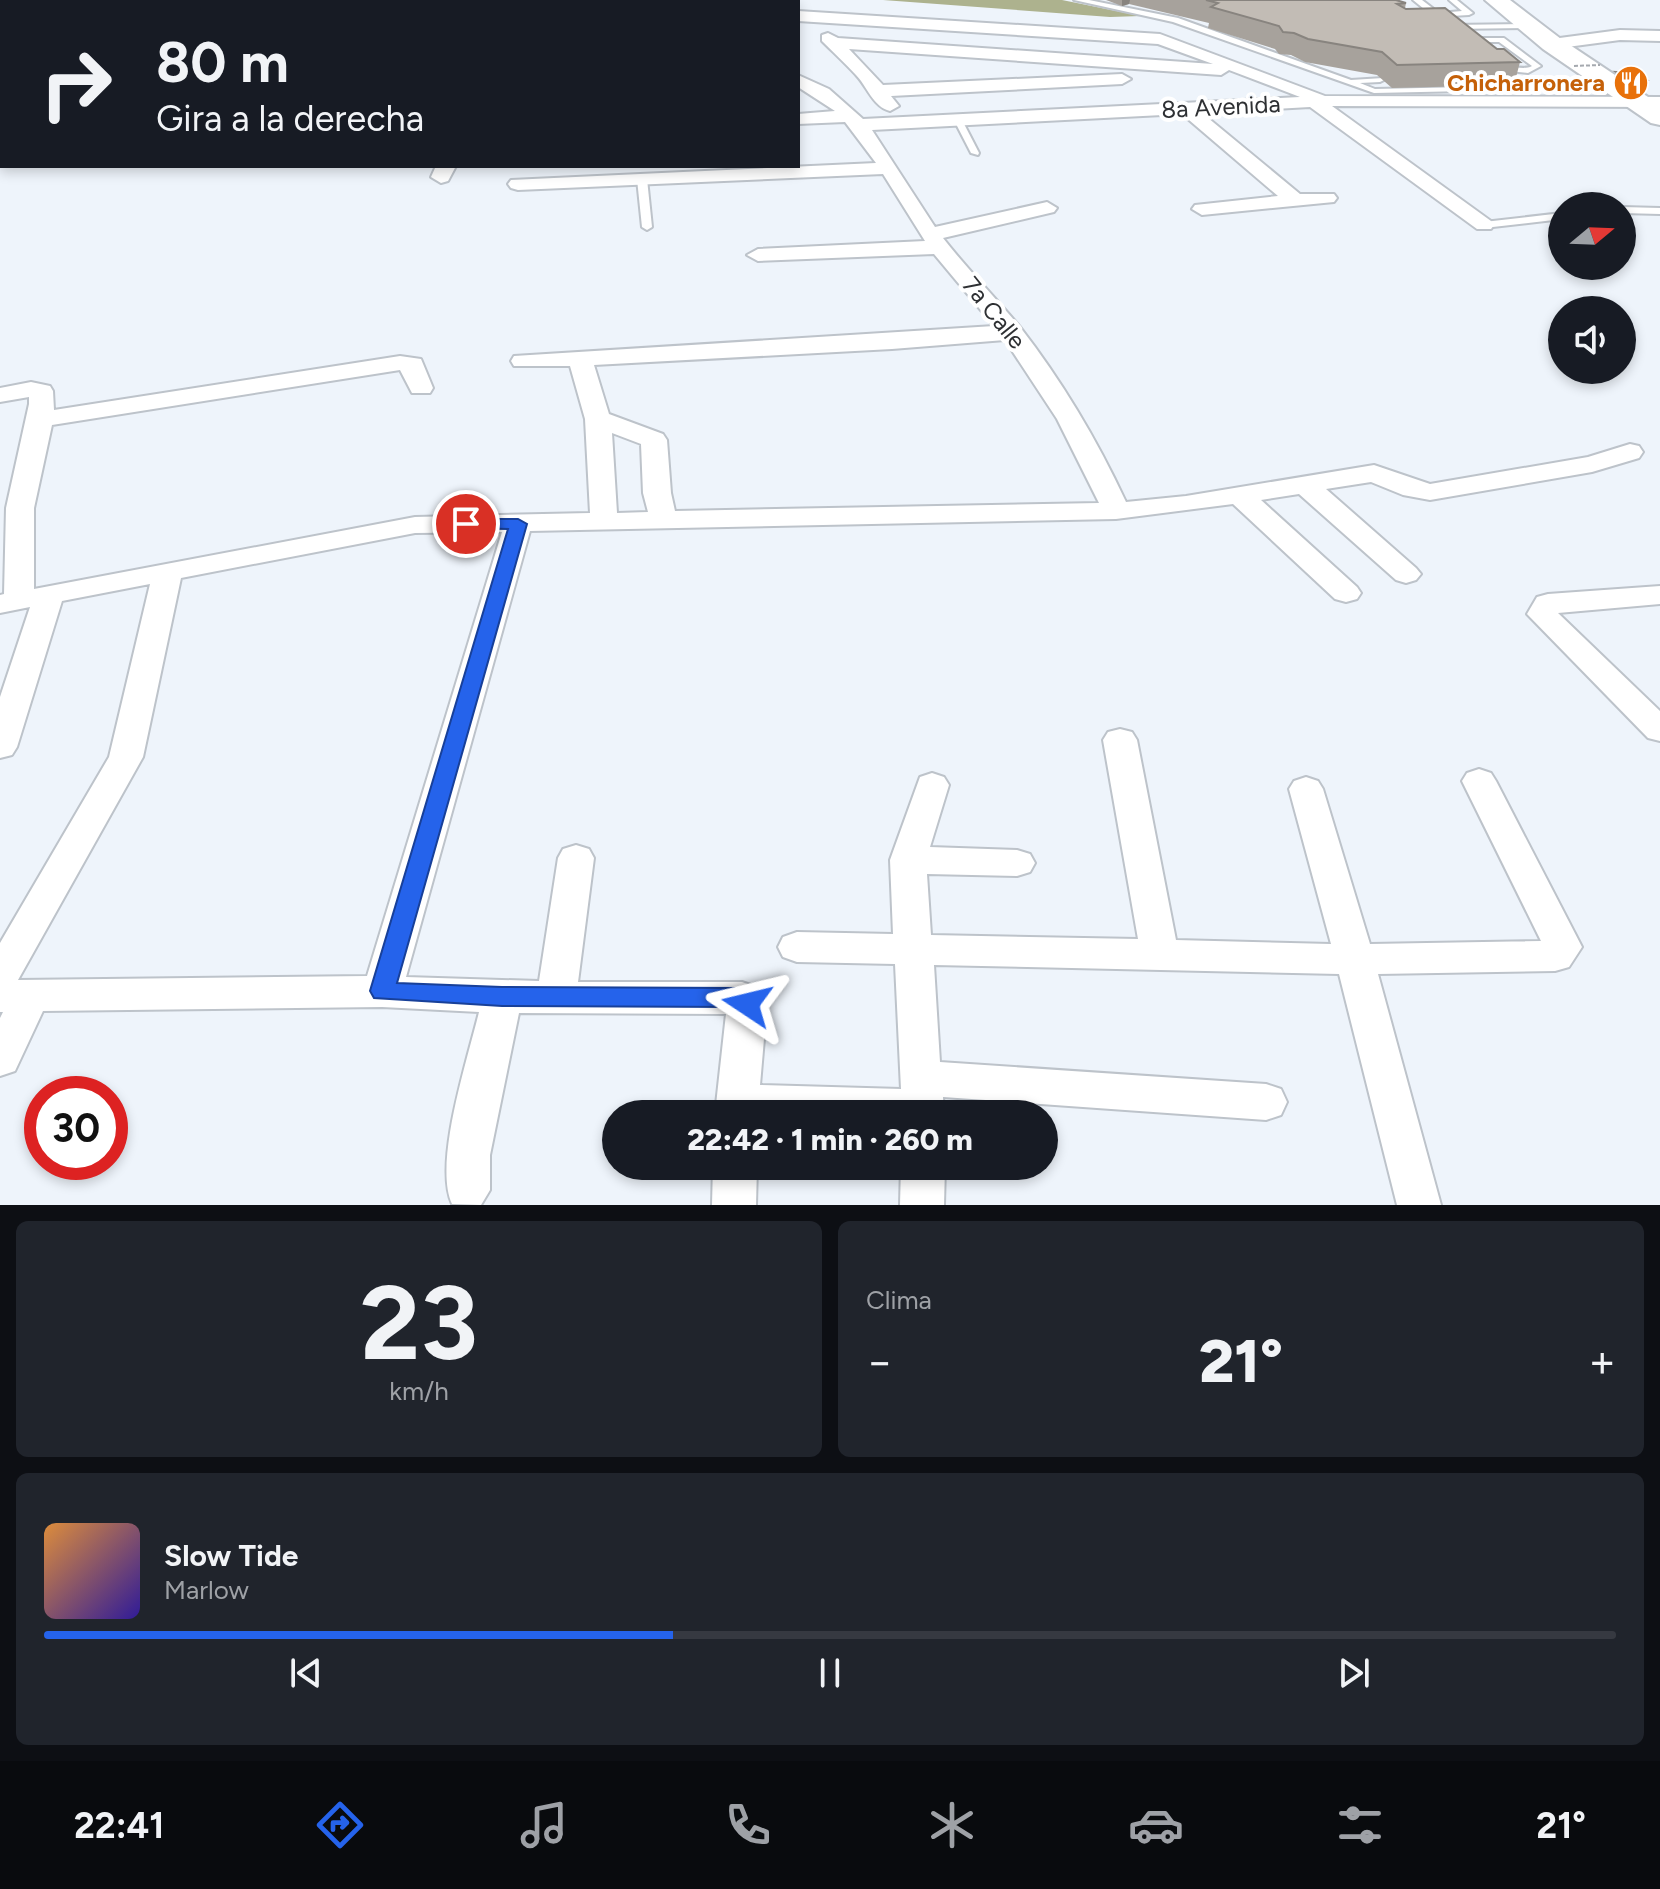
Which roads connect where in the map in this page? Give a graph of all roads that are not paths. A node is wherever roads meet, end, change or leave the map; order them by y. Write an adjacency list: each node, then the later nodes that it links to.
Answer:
1 (1078, 0): 20 (lane)
2 (1417, 0): 3 (lane)
3 (1453, 0)
4 (1496, 0): 6 (main road)
5 (800, 16): 11 (street); 16 (street)
6 (1529, 26): 8 (lane); 13 (main road)
7 (1441, 27): 8 (lane)
8 (1452, 27): 10 (lane)
9 (1660, 33): 13 (street)
10 (1467, 40): 12 (lane); 14 (lane)
11 (834, 43): 15 (street); 16 (street)
12 (1479, 49)
13 (1565, 55): 17 (main road)
14 (1490, 58)
15 (862, 71): 21 (street); 22 (street)
16 (1242, 71): 21 (street); 23 (street)
17 (1607, 76): 20 (lane); 24 (main road)
18 (1380, 80): 20 (lane)
19 (800, 81): 28 (street)
20 (1342, 81)
21 (973, 84): 22 (street)
22 (875, 91): 30 (street)
23 (1319, 101): 24 (street, 8a Avenida); 25 (street, 8a Avenida); 42 (street)
24 (1648, 102): 26 (main road)
25 (1187, 109): 29 (street, 8a Avenida); 36 (street)
26 (1660, 117)
27 (800, 119): 28 (street, 8a Avenida)
28 (853, 120): 30 (street, 8a Avenida); 32 (street, 7a Calle)
29 (958, 120): 30 (street, 8a Avenida); 31 (lane)
30 (907, 122)
31 (975, 153)
32 (890, 168): 33 (street); 44 (street, 7a Calle)
33 (642, 179): 34 (street); 43 (lane)
34 (518, 184)
35 (1327, 198): 36 (street)
36 (1296, 201): 38 (street)
37 (1047, 208): 44 (street)
38 (1202, 209)
39 (1636, 210): 40 (lane)
40 (1660, 211)
41 (1548, 218): 42 (lane)
42 (1484, 225)
43 (647, 227)
44 (935, 241): 45 (street); 46 (street, 7a Calle)
45 (758, 255)
46 (1011, 332): 47 (street); 56 (street, 7a Calle)
47 (580, 358): 48 (street); 52 (street)
48 (523, 361)
49 (421, 388): 51 (street)
50 (0, 395): 51 (street)
51 (42, 419): 63 (street)
52 (598, 419): 57 (street); 58 (street)
53 (1630, 452): 54 (street)
54 (1304, 484): 55 (street); 61 (street)
55 (1239, 495): 56 (street); 62 (street)
56 (1116, 511): 57 (street)
57 (664, 521): 58 (street)
58 (604, 522): 59 (street)
59 (518, 524): 60 (street); 79 (street)
60 (168, 570): 63 (street); 78 (street)
61 (1406, 574)
62 (1346, 593)
63 (23, 600): 67 (street)
64 (1653, 601): 65 (street)
65 (1660, 730)
66 (1120, 740): 76 (street)
67 (0, 747)
68 (1479, 781): 77 (street)
69 (932, 785): 72 (street)
70 (1306, 789): 77 (street)
71 (576, 858): 81 (street)
72 (908, 860): 73 (street); 75 (street)
73 (1017, 863)
74 (797, 947): 75 (street)
75 (912, 950): 76 (street); 84 (street)
76 (1160, 957): 77 (street)
77 (1355, 959): 91 (street)
78 (10, 990): 79 (street); 82 (street)
79 (382, 991): 80 (street)
80 (502, 997): 81 (street); 88 (street)
81 (556, 997): 83 (street)
82 (0, 1059)
83 (737, 1100)
84 (922, 1100): 85 (street)
85 (1266, 1102)
86 (735, 1180): 89 (street)
87 (923, 1180): 90 (street)
88 (468, 1190)
89 (734, 1205)
90 (922, 1205)
91 (1419, 1205)

